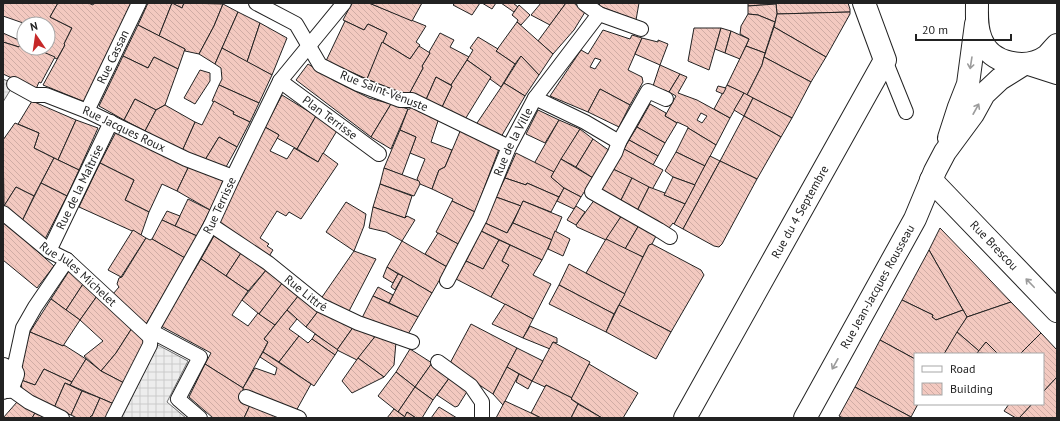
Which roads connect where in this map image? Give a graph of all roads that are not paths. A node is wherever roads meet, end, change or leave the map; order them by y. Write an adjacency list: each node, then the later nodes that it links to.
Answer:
1 (139, 3): 18 (lane, Rue Cassan)
2 (256, 3): 10 (lane, Rue Saint-Vénuste)
3 (344, 3): 10 (lane, Rue Terrisse)
4 (584, 3): 7 (lane)
5 (864, 3): 11 (street)
6 (978, 11): 12 (street); 23 (street, Rue Jean-Jacques Rousseau, one-way to 23)
7 (599, 14): 8 (lane); 16 (lane, Rue de la Ville)
8 (641, 29)
9 (1057, 45): 12 (street, Rue Jean-Jacques Rousseau)
10 (309, 46): 14 (lane, Rue Terrisse); 22 (lane, Rue Saint-Vénuste)
11 (885, 60): 19 (lane); 44 (street, Rue du 4 Septembre)
12 (1027, 64): 13 (street); 23 (street, Rue Jean-Jacques Rousseau, one-way to 12)
13 (1057, 73)
14 (280, 81): 24 (lane, Plan Terrisse); 25 (lane, Rue Terrisse)
15 (14, 84): 18 (lane, Rue Jacques Roux)
16 (535, 98): 21 (lane); 22 (lane, Rue de la Ville)
17 (666, 99): 21 (lane)
18 (87, 112): 20 (lane, Rue Jacques Roux)
19 (906, 112)
20 (111, 122): 25 (lane, Rue Jacques Roux); 30 (lane, Rue de la Maîtrise)
21 (619, 142): 29 (lane)
22 (509, 147): 32 (lane, Rue de la Ville)
23 (945, 152): 26 (street, Rue Jean-Jacques Rousseau)
24 (379, 154)
25 (233, 177): 28 (lane, Rue Terrisse)
26 (931, 180): 33 (street, Rue Brescou, one-way to 26); 45 (street, Rue Jean-Jacques Rousseau, one-way to 45)
27 (3, 213): 30 (lane, Rue Jules Michelet)
28 (211, 225): 34 (lane, Rue Terrisse); 35 (lane, Rue Littré)
29 (670, 237)
30 (49, 252): 31 (lane, Rue Jules Michelet)
31 (67, 260): 34 (lane, Rue Jules Michelet); 37 (lane)
32 (447, 281)
33 (1057, 311)
34 (150, 334): 40 (lane, Rue Terrisse); 41 (lane, Rue Jules Michelet)
35 (412, 342)
36 (438, 362): 43 (lane)
37 (7, 380): 39 (lane)
38 (246, 397): 42 (lane)
39 (62, 418)
40 (113, 418)
41 (200, 418)
42 (299, 418)
43 (482, 418)
44 (685, 418)
45 (804, 418)

